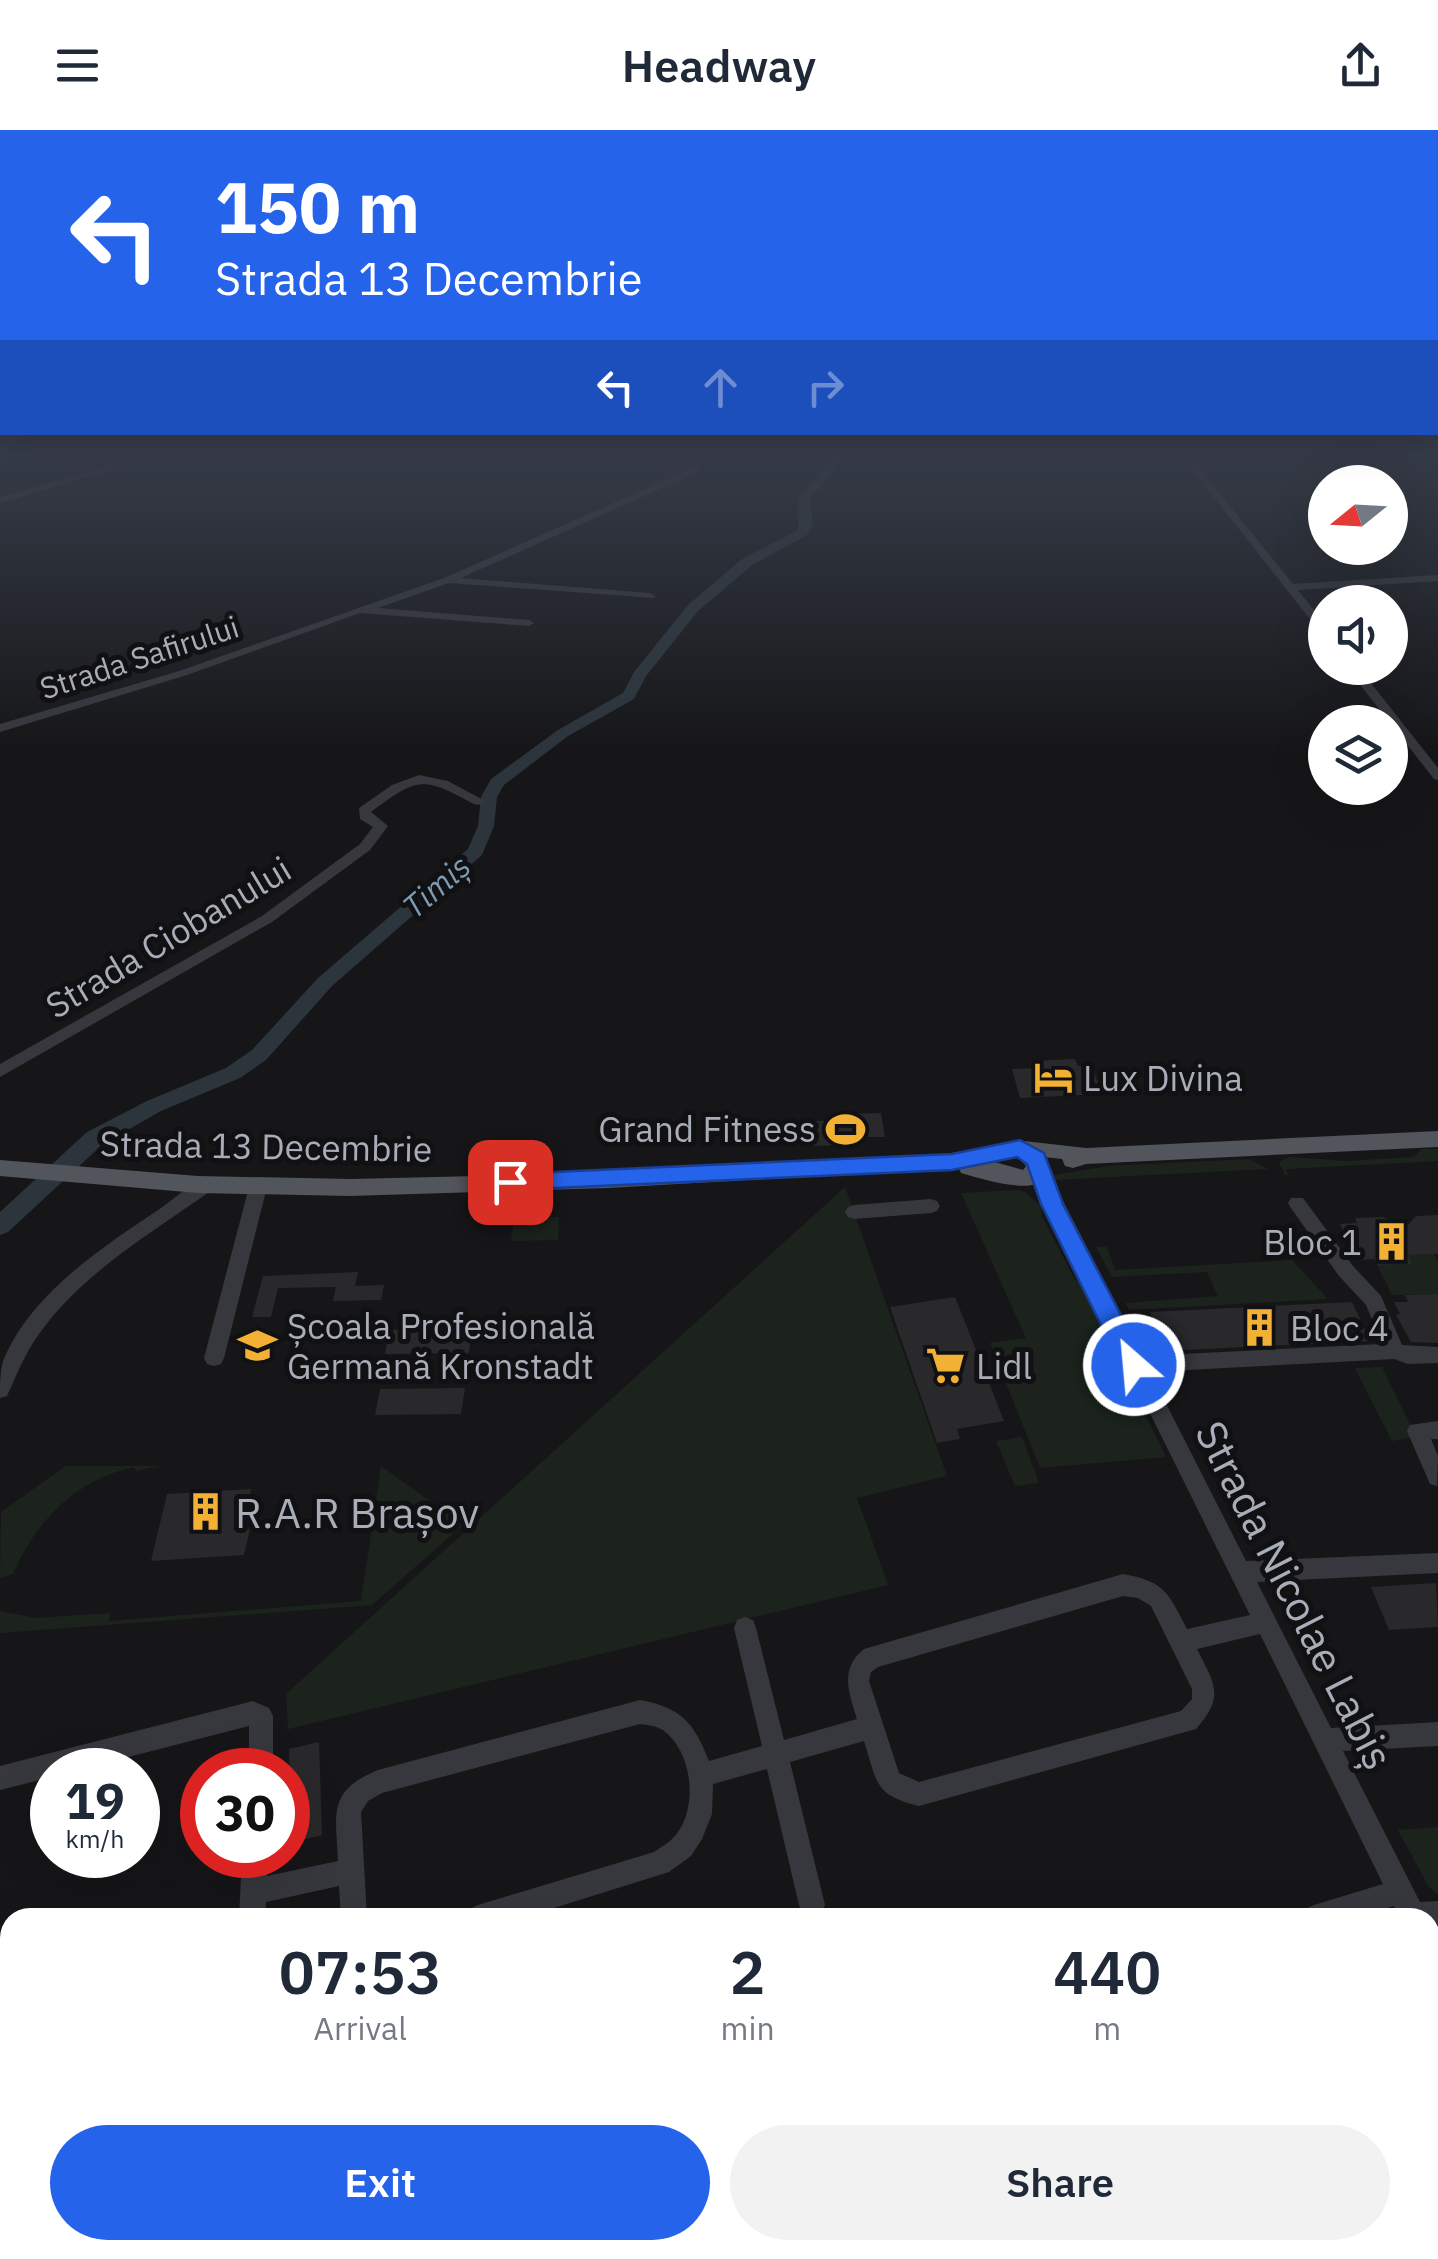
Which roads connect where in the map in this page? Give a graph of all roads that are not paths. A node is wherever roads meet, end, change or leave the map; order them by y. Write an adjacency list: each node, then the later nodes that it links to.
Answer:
1 (508, 553): 4 (street)
2 (1263, 553): 5 (street)
3 (1438, 578): 5 (street)
4 (448, 580): 6 (street); 7 (street)
5 (1290, 587): 8 (street)
6 (650, 596)
7 (359, 610): 9 (street, Strada Safirului); 11 (street, Strada Safirului)
8 (1308, 610)
9 (529, 624)
10 (1366, 685): 12 (street)
11 (0, 728)
12 (1438, 776)
13 (479, 801): 14 (street, Strada Ciobanului)
14 (0, 1071)
15 (1438, 1139): 16 (main road, Strada 13 Decembrie)
16 (1019, 1165): 19 (main road, Strada 13 Decembrie); 26 (street, Strada Nicolae Labiș)
17 (4, 1169): 18 (main road, Strada 13 Decembrie)
18 (206, 1185): 19 (main road, Strada 13 Decembrie); 27 (street)
19 (258, 1187): 25 (street)
20 (1297, 1203): 23 (street)
21 (931, 1206): 22 (street)
22 (854, 1212)
23 (1395, 1351): 24 (street); 26 (street)
24 (1438, 1355)
25 (214, 1358)
26 (1134, 1365): 31 (street, Strada Nicolae Labiș)
27 (0, 1390)
28 (1438, 1430): 29 (street)
29 (1437, 1477)
30 (1438, 1563): 31 (street)
31 (1239, 1572): 32 (street, Strada Nicolae Labiș)
32 (1265, 1622): 34 (street); 37 (street, Strada Nicolae Labiș)
33 (746, 1628): 39 (street)
34 (1181, 1642): 35 (street); 35 (street)
35 (872, 1726): 39 (street)
36 (1438, 1734): 37 (street)
37 (1324, 1740): 44 (street, Strada Nicolae Labiș)
38 (263, 1748): 41 (street)
39 (776, 1756): 40 (street); 45 (street)
40 (702, 1775): 42 (street); 48 (street)
41 (0, 1778)
42 (351, 1871): 46 (street); 47 (street)
43 (255, 1878): 46 (street)
44 (1401, 1891): 49 (street); 50 (street, Strada Nicolae Labiș)
45 (812, 1904)
46 (253, 1905)
47 (353, 1908)
48 (511, 1908)
49 (1346, 1908)
50 (1415, 1908)

